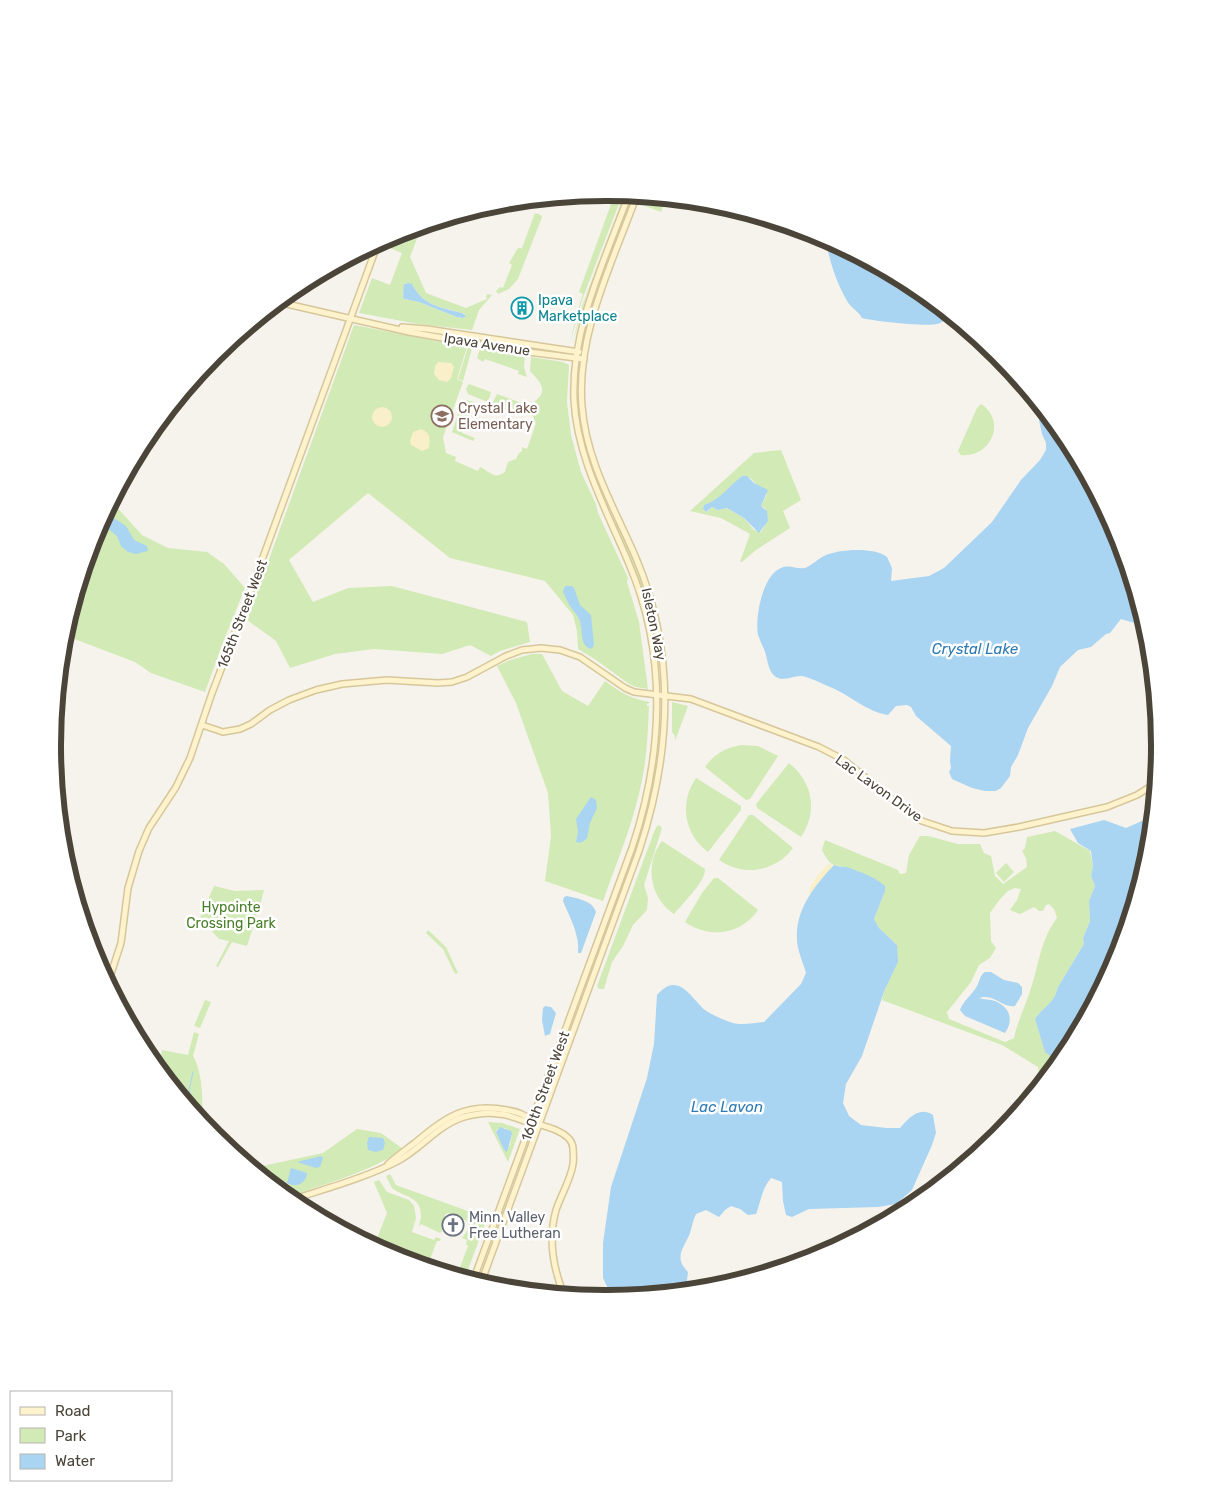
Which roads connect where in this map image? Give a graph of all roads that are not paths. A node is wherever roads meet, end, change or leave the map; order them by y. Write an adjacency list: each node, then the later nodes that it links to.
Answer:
1 (626, 202): 7 (street, Isleton Way)
2 (635, 202): 8 (street, Isleton Way)
3 (374, 253): 5 (street, 165th Street West)
4 (287, 304): 5 (street, Ipava Avenue)
5 (350, 319): 6 (street, Ipava Avenue); 12 (street, 165th Street West)
6 (392, 327): 7 (street, Ipava Avenue); 9 (street, Ipava Avenue)
7 (576, 351): 8 (street, Ipava Avenue); 9 (street, Isleton Way)
8 (584, 352): 10 (street, Isleton Way)
9 (576, 358): 10 (street, Ipava Avenue); 11 (street, Isleton Way)
10 (584, 359): 11 (street, Isleton Way)
11 (662, 696): 12 (street, Lac Lavon Drive); 13 (street, Lac Lavon Drive); 14 (street, Isleton Way); 15 (street, Isleton Way)
12 (202, 725): 16 (street, 165th Street West)
13 (1149, 787)
14 (616, 891): 17 (street, 160th Street West)
15 (623, 894): 18 (street, 160th Street West)
16 (111, 973)
17 (532, 1121): 18 (street); 19 (street); 20 (street, 160th Street West)
18 (539, 1124): 21 (street, 160th Street West); 22 (street)
19 (301, 1197)
20 (475, 1274)
21 (483, 1276)
22 (562, 1288)

